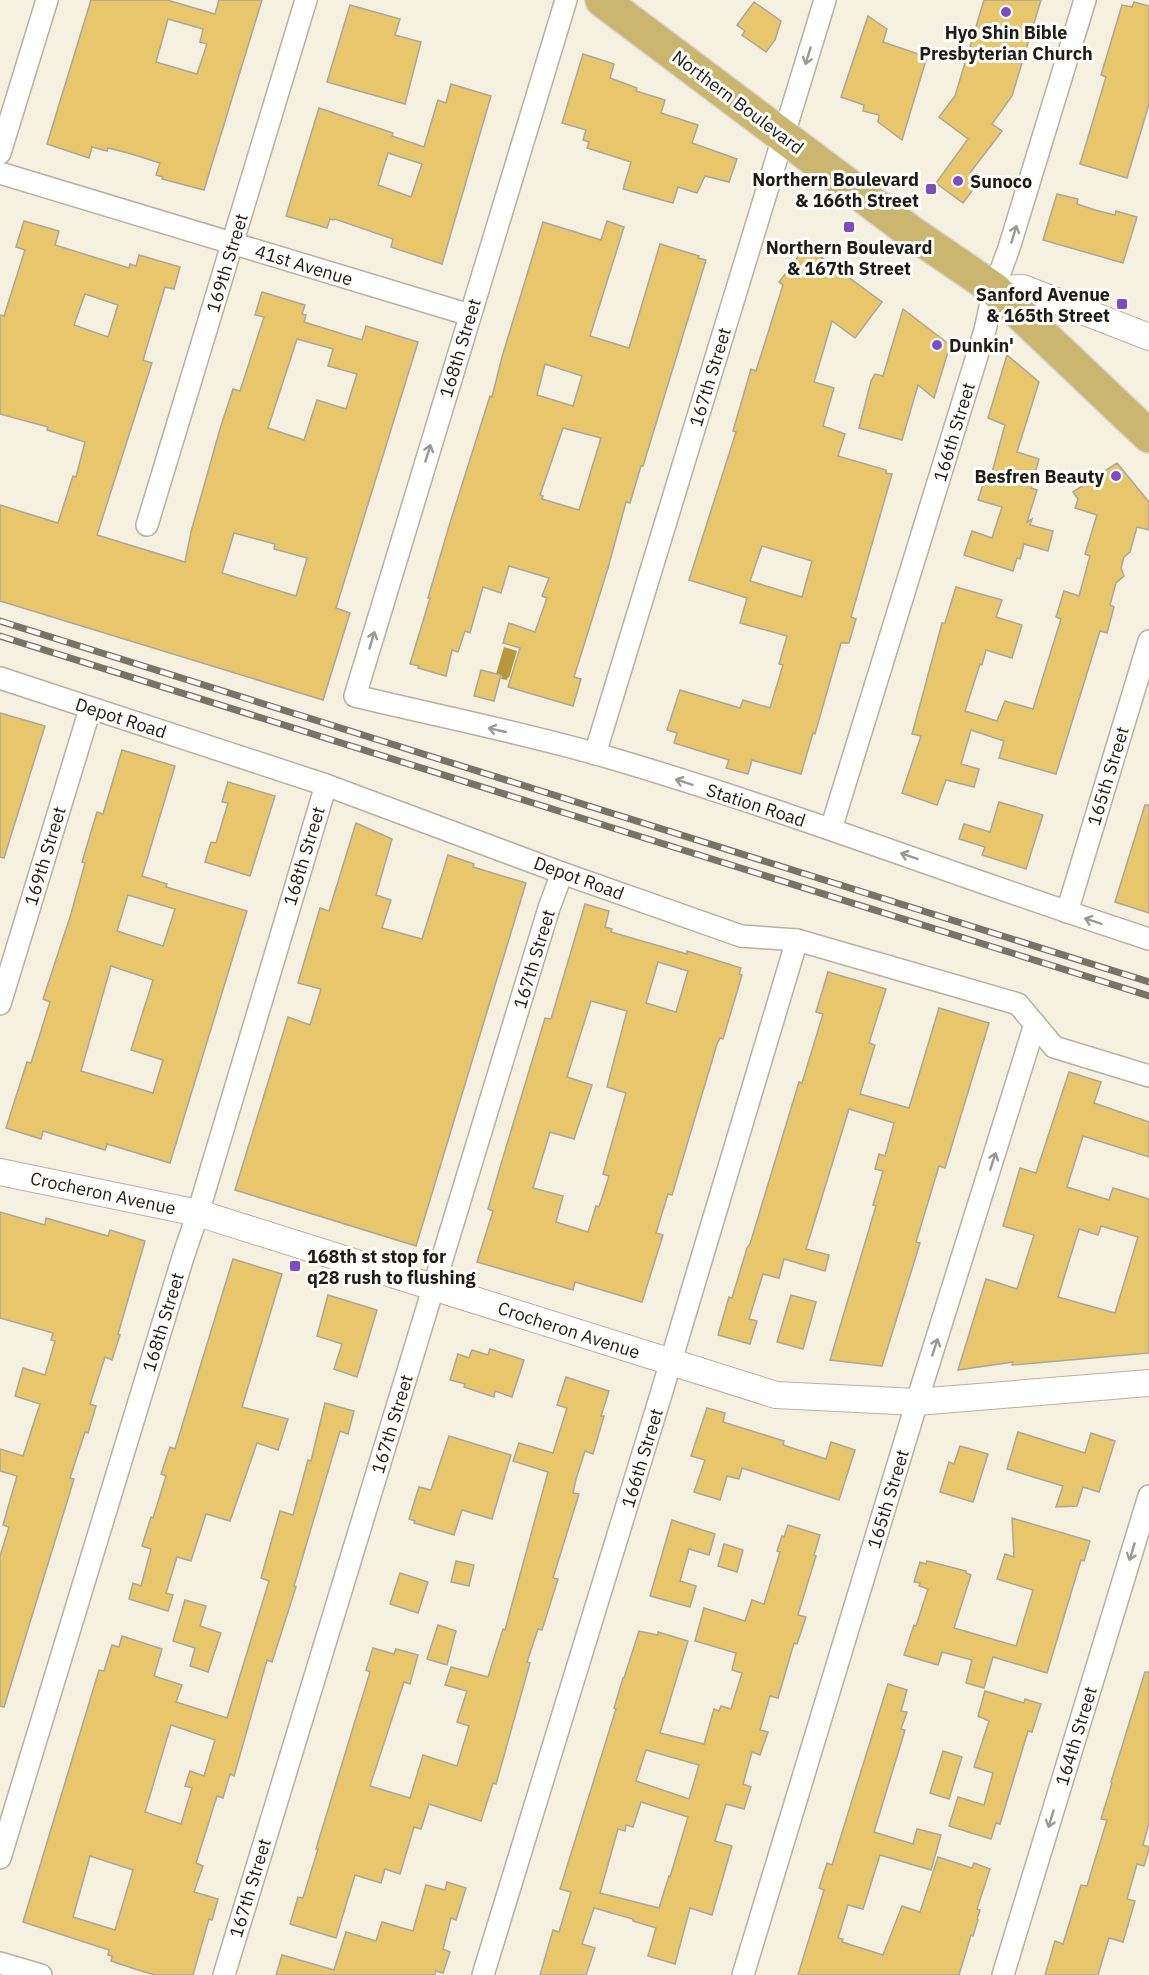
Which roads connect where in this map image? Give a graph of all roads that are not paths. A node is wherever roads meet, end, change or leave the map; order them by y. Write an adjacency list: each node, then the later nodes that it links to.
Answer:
1 (47, 0): 8 (street)
2 (306, 0): 10 (street, 169th Street)
3 (566, 0): 12 (street, 168th Street)
4 (602, 0): 7 (main road, Northern Boulevard)
5 (825, 0): 7 (street, 167th Street, one-way to 7)
6 (1086, 0): 11 (street, 166th Street, one-way to 6)
7 (784, 137): 11 (main road, Northern Boulevard); 20 (street, 167th Street)
8 (0, 153)
9 (0, 173): 10 (street, 41st Avenue)
10 (232, 243): 12 (street, 41st Avenue); 15 (street, 169th Street)
11 (994, 290): 13 (street); 14 (main road, Northern Boulevard); 22 (street, 166th Street)
12 (470, 315): 18 (street, 168th Street, one-way to 12)
13 (1149, 337)
14 (1149, 436)
15 (147, 525)
16 (1149, 641): 24 (street, 165th Street)
17 (0, 678): 19 (street, Depot Road)
18 (355, 696): 20 (street, Station Road, one-way to 18)
19 (90, 709): 21 (street, Depot Road); 27 (street, 169th Street)
20 (595, 754): 22 (street, Station Road, one-way to 20)
21 (326, 785): 23 (street, Depot Road); 31 (street, 168th Street)
22 (831, 829): 24 (street, Station Road, one-way to 22)
23 (562, 873): 26 (street, Depot Road); 32 (street, 167th Street)
24 (1067, 912): 25 (street, Station Road, one-way to 24)
25 (1149, 939)
26 (797, 940): 28 (street, Depot Road); 33 (street, 166th Street)
27 (0, 1004)
28 (1035, 1024): 29 (street, Depot Road); 35 (street, 165th Street, one-way to 28)
29 (1149, 1077)
30 (0, 1172): 31 (street, Crocheron Avenue)
31 (198, 1213): 32 (street, Crocheron Avenue); 37 (street, 168th Street)
32 (434, 1287): 33 (street, Crocheron Avenue); 40 (street, 167th Street)
33 (670, 1362): 35 (street, Crocheron Avenue); 41 (street, 166th Street)
34 (1149, 1383): 35 (street, Crocheron Avenue)
35 (917, 1402): 42 (street, 165th Street)
36 (1149, 1496): 43 (street, 164th Street, one-way to 43)
37 (0, 1858)
38 (0, 1963): 39 (street)
39 (40, 1975)
40 (224, 1975)
41 (483, 1975)
42 (743, 1975)
43 (1003, 1975)

